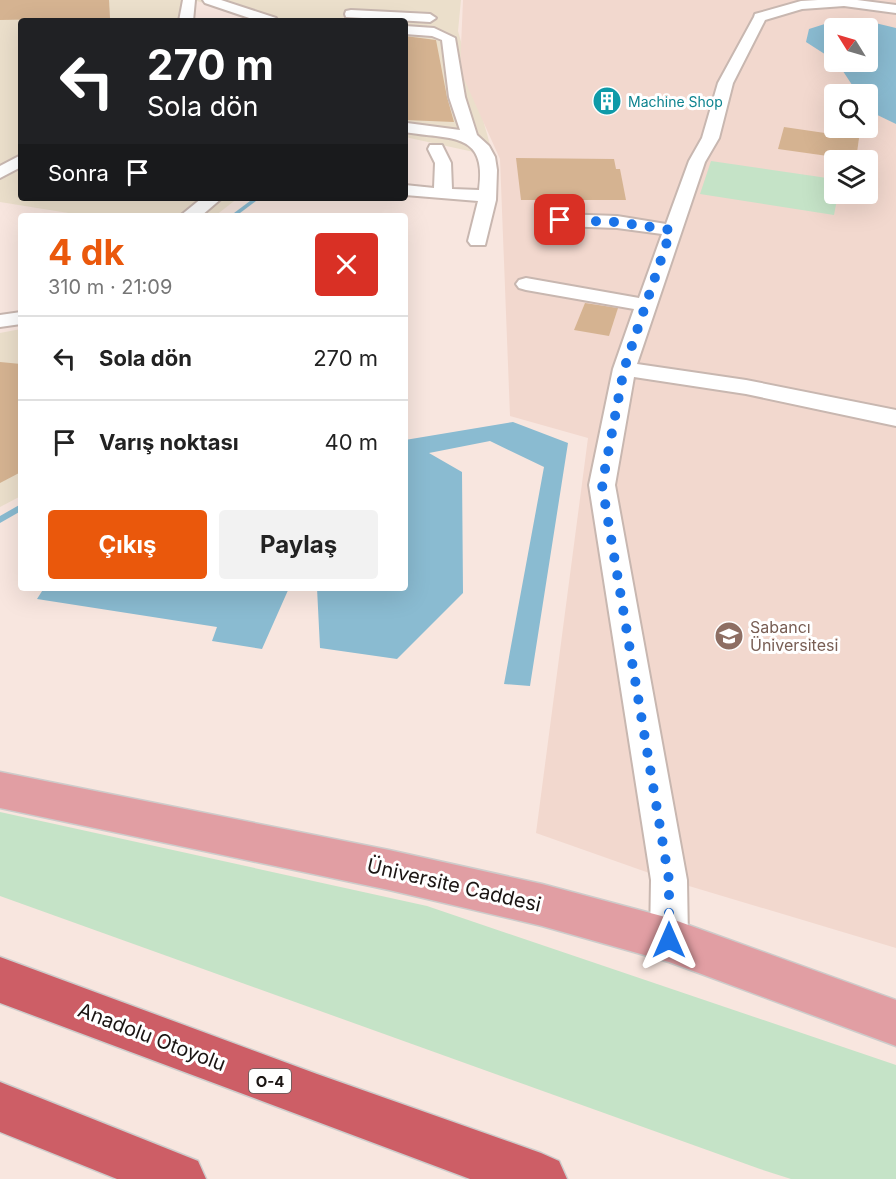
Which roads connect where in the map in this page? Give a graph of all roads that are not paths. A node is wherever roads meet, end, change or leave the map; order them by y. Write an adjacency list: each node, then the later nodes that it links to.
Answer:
1 (189, 0): 6 (street)
2 (209, 0): 7 (street)
3 (359, 0): 5 (street)
4 (896, 9): 22 (street)
5 (351, 14): 8 (street); 9 (street)
6 (186, 18)
7 (262, 18)
8 (342, 18)
9 (447, 20)
10 (408, 30): 12 (street)
11 (408, 128): 12 (street)
12 (470, 137): 18 (street)
13 (436, 149): 17 (street)
14 (18, 162): 15 (street)
15 (0, 173)
16 (408, 190): 17 (street)
17 (443, 194): 18 (street)
18 (487, 196): 23 (street)
19 (209, 201): 20 (street)
20 (193, 213)
21 (560, 220): 22 (street)
22 (671, 230): 25 (street)
23 (478, 241)
24 (526, 284): 25 (street)
25 (645, 304): 28 (street)
26 (18, 318): 27 (street)
27 (0, 321)
28 (624, 369): 29 (street); 31 (street)
29 (896, 418)
30 (0, 790): 31 (main road, Üniversite Caddesi)
31 (669, 940): 33 (main road, Üniversite Caddesi)
32 (0, 980): 36 (highway, Anadolu Otoyolu / O-4)
33 (896, 1023)
34 (0, 1107): 35 (highway)
35 (180, 1179)
36 (542, 1179)

